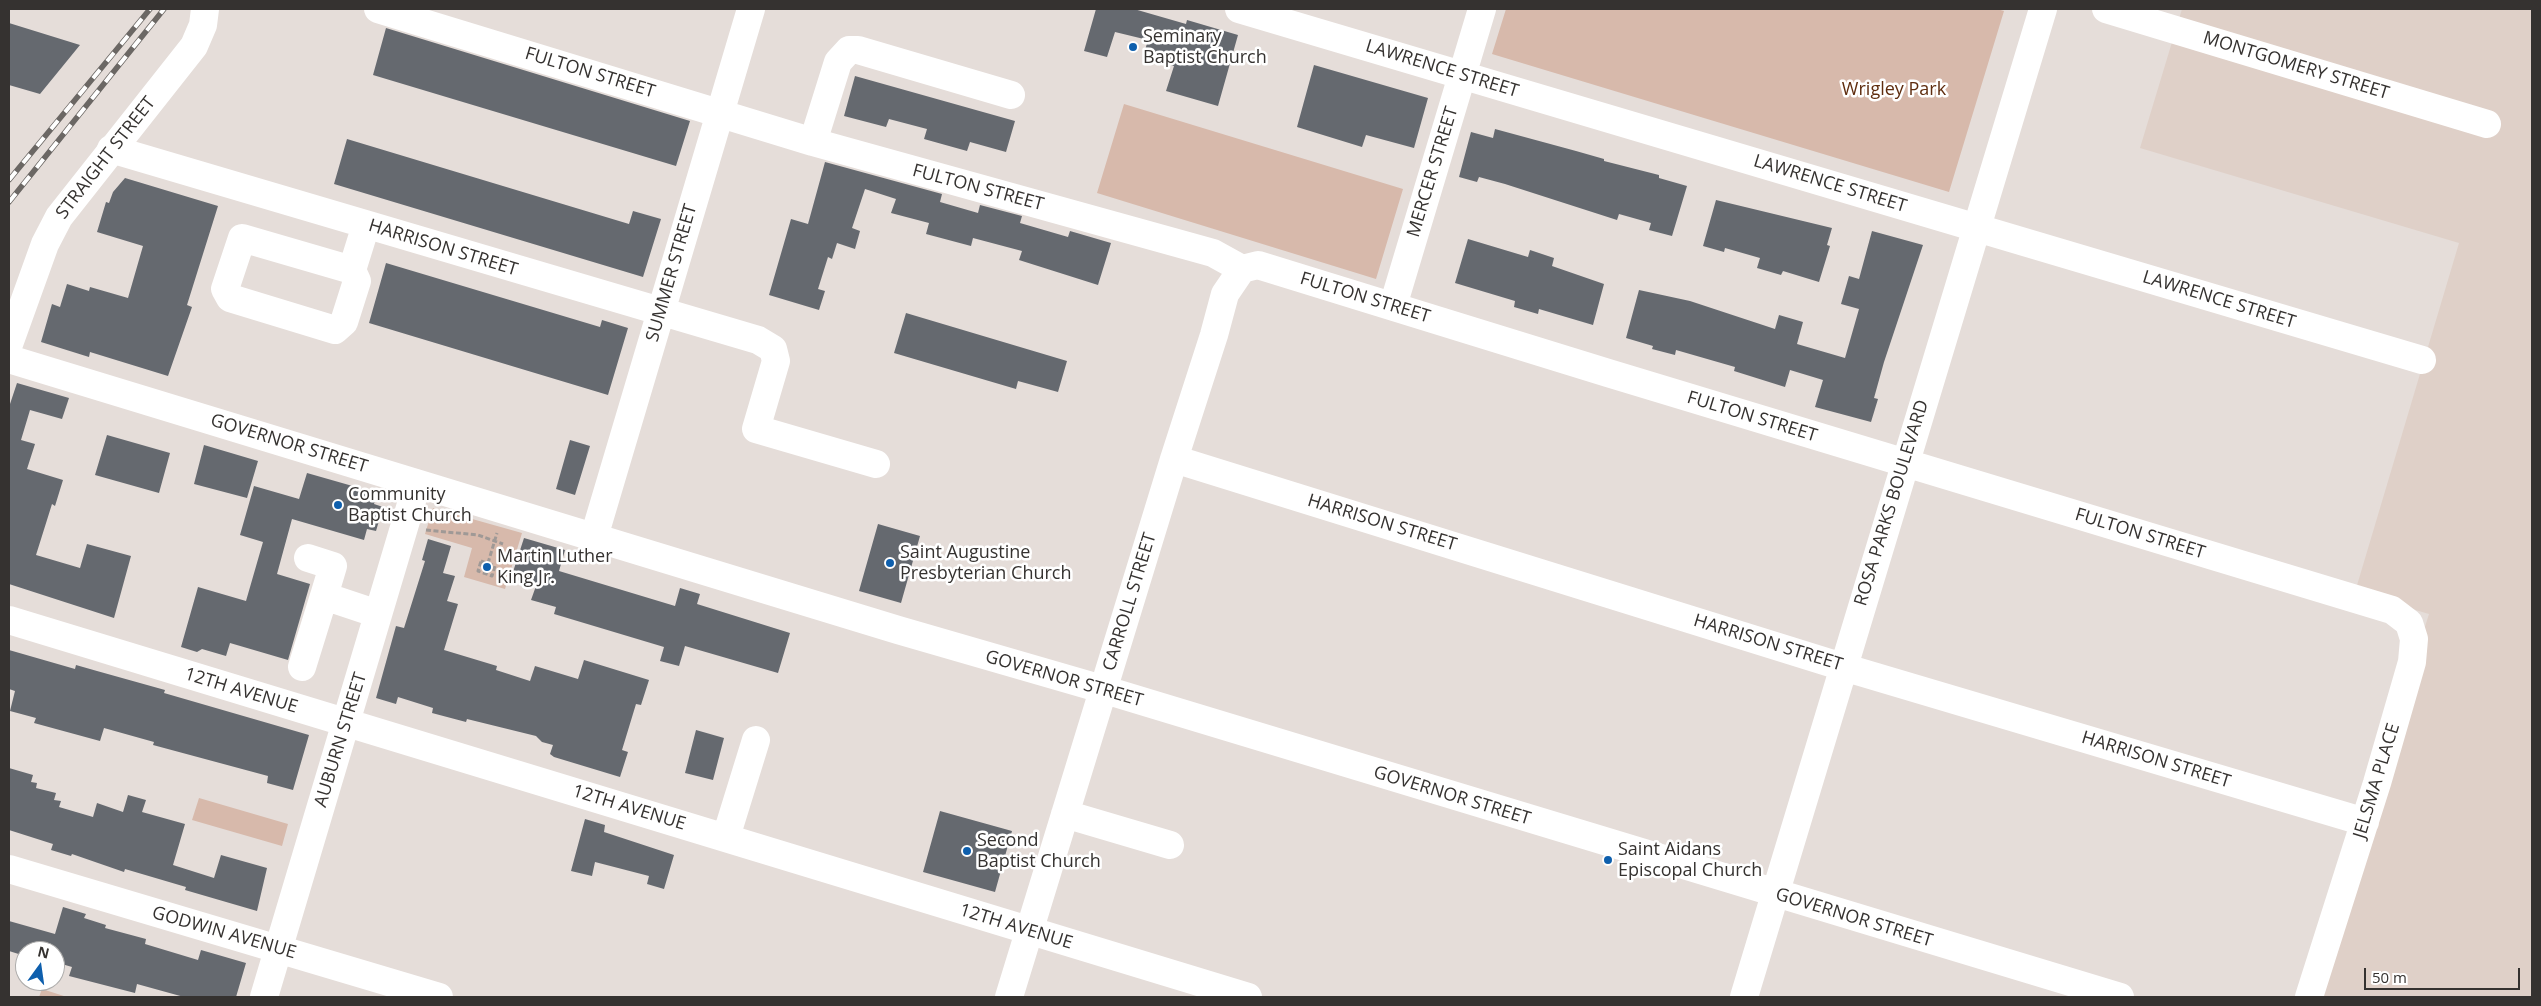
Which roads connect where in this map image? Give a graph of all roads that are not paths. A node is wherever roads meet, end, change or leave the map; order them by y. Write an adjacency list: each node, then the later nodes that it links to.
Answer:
1 (205, 9): 13 (street, STRAIGHT STREET)
2 (378, 9): 10 (street, FULTON STREET)
3 (750, 9): 10 (street, SUMMER STREET)
4 (1239, 9): 8 (street, LAWRENCE STREET)
5 (1482, 9): 8 (street, MERCER STREET)
6 (2043, 9): 15 (street, ROSA PARKS BOULEVARD)
7 (2106, 9): 11 (street, MONTGOMERY STREET)
8 (1462, 75): 15 (street, LAWRENCE STREET); 18 (street, MERCER STREET)
9 (1011, 95): 12 (street)
10 (720, 113): 12 (street, FULTON STREET); 19 (street, SUMMER STREET)
11 (2487, 124)
12 (813, 142): 16 (street, FULTON STREET)
13 (111, 150): 14 (street, HARRISON STREET); 20 (street, STRAIGHT STREET)
14 (366, 225): 17 (street); 19 (street, HARRISON STREET)
15 (1976, 228): 22 (street, LAWRENCE STREET); 24 (street, ROSA PARKS BOULEVARD)
16 (1242, 268): 18 (street, FULTON STREET); 23 (street, CARROLL STREET)
17 (352, 270): 17 (street)
18 (1393, 306): 24 (street, FULTON STREET)
19 (661, 313): 25 (street, HARRISON STREET); 27 (street, SUMMER STREET)
20 (9, 344)
21 (9, 359): 26 (street, GOVERNOR STREET)
22 (2422, 360)
23 (1174, 458): 34 (street, HARRISON STREET); 35 (street, CARROLL STREET)
24 (1904, 463): 30 (street, FULTON STREET); 34 (street, ROSA PARKS BOULEVARD)
25 (876, 464)
26 (417, 484): 27 (street, GOVERNOR STREET); 31 (street, AUBURN STREET)
27 (594, 537): 35 (street, GOVERNOR STREET)
28 (308, 558): 29 (street)
29 (324, 596): 31 (street); 33 (street)
30 (2352, 598): 39 (street, JELSMA PLACE)
31 (378, 614): 36 (street, AUBURN STREET)
32 (9, 620): 36 (street, 12TH AVENUE)
33 (302, 667)
34 (1842, 667): 39 (street, HARRISON STREET); 43 (street, ROSA PARKS BOULEVARD)
35 (1102, 689): 38 (street, CARROLL STREET); 43 (street, GOVERNOR STREET)
36 (346, 722): 40 (street, 12TH AVENUE); 45 (street, AUBURN STREET)
37 (756, 740): 40 (street)
38 (1065, 814): 41 (street); 44 (street, CARROLL STREET)
39 (2365, 822): 52 (street, JELSMA PLACE)
40 (726, 837): 44 (street, 12TH AVENUE)
41 (1170, 845)
42 (9, 869): 45 (street, GODWIN AVENUE)
43 (1775, 894): 50 (street, ROSA PARKS BOULEVARD); 51 (street, GOVERNOR STREET)
44 (1029, 931): 48 (street, CARROLL STREET); 49 (street, 12TH AVENUE)
45 (279, 949): 46 (street, AUBURN STREET); 47 (street, GODWIN AVENUE)
46 (264, 997)
47 (439, 997)
48 (1009, 997)
49 (1248, 997)
50 (1744, 997)
51 (2120, 997)
52 (2309, 997)

